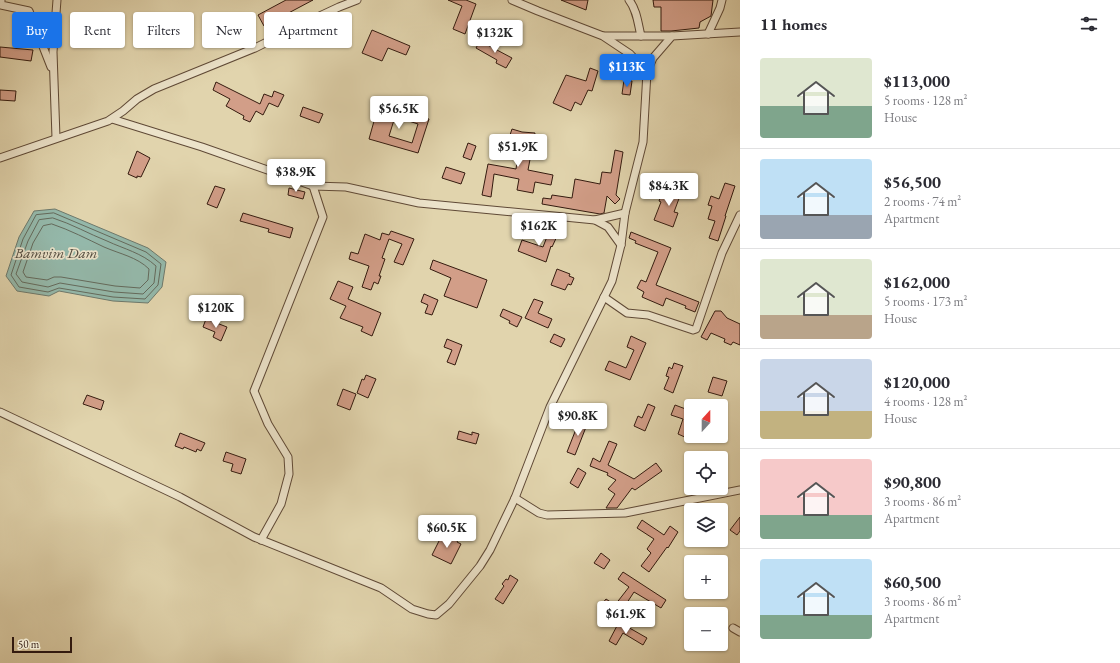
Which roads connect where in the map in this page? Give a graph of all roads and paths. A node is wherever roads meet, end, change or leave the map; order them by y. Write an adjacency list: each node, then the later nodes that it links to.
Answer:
1 (1, 0): 13 (street)
2 (57, 0): 13 (street)
3 (357, 0): 14 (street)
4 (512, 0): 9 (street)
5 (629, 0): 10 (street)
6 (722, 0): 8 (street)
7 (740, 32): 8 (street)
8 (708, 34): 11 (street)
9 (603, 36): 10 (street); 12 (street)
10 (640, 36): 11 (street)
11 (672, 36): 12 (street)
12 (647, 72): 18 (street)
13 (54, 74): 15 (street)
14 (112, 119): 15 (street); 17 (street)
15 (56, 138): 16 (street)
16 (0, 158)
17 (313, 186): 20 (street); 26 (street)
18 (625, 213): 20 (street); 21 (street)
19 (740, 216): 22 (street)
20 (595, 220): 21 (street)
21 (621, 246): 22 (street)
22 (604, 298): 25 (street)
23 (0, 412): 26 (street)
24 (740, 490): 25 (street)
25 (515, 498): 26 (street)
26 (261, 540)

